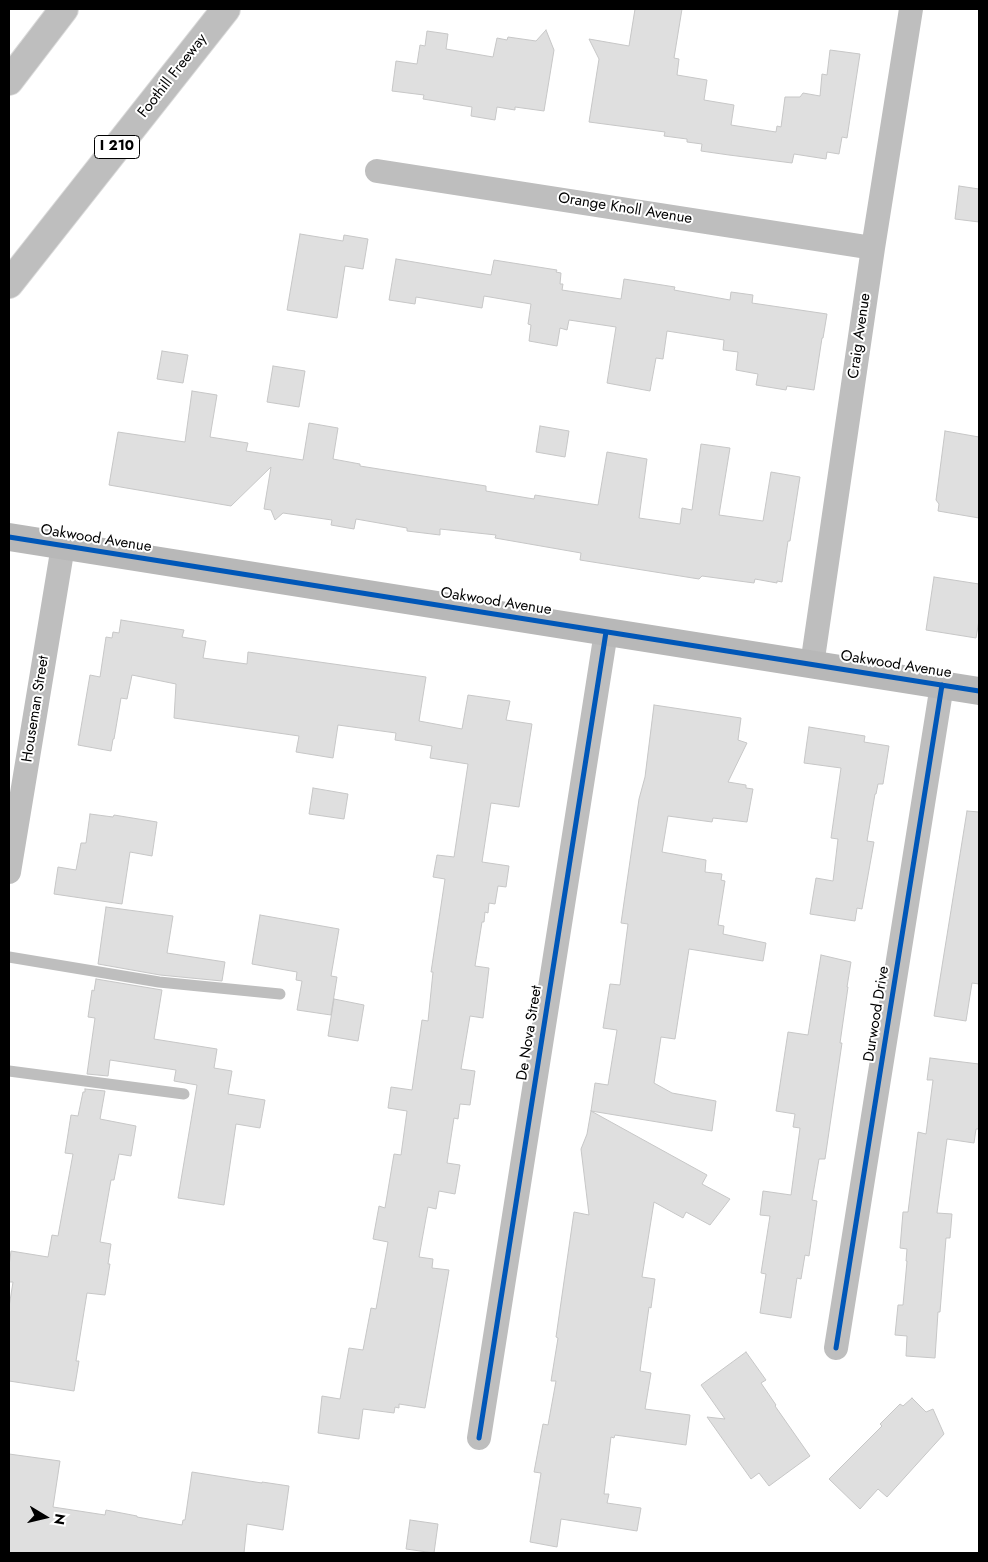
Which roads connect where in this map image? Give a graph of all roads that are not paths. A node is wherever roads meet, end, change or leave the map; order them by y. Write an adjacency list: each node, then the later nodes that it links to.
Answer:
1 (64, 9): 4 (highway)
2 (226, 9): 7 (highway, Foothill Freeway / I 210)
3 (911, 9): 6 (street, Craig Avenue)
4 (9, 81)
5 (378, 171): 6 (street, Orange Knoll Avenue)
6 (873, 248): 11 (street, Craig Avenue)
7 (9, 284)
8 (9, 537): 9 (street, Oakwood Avenue)
9 (63, 546): 10 (street, Oakwood Avenue); 14 (street, Houseman Street)
10 (606, 632): 11 (street, Oakwood Avenue); 20 (street, De Nova Street)
11 (812, 665): 12 (street, Oakwood Avenue)
12 (942, 685): 13 (street, Oakwood Avenue); 19 (street, Durwood Drive)
13 (979, 691)
14 (9, 872)
15 (9, 957): 16 (lane)
16 (280, 994)
17 (9, 1071): 18 (lane)
18 (184, 1094)
19 (836, 1348)
20 (479, 1438)

